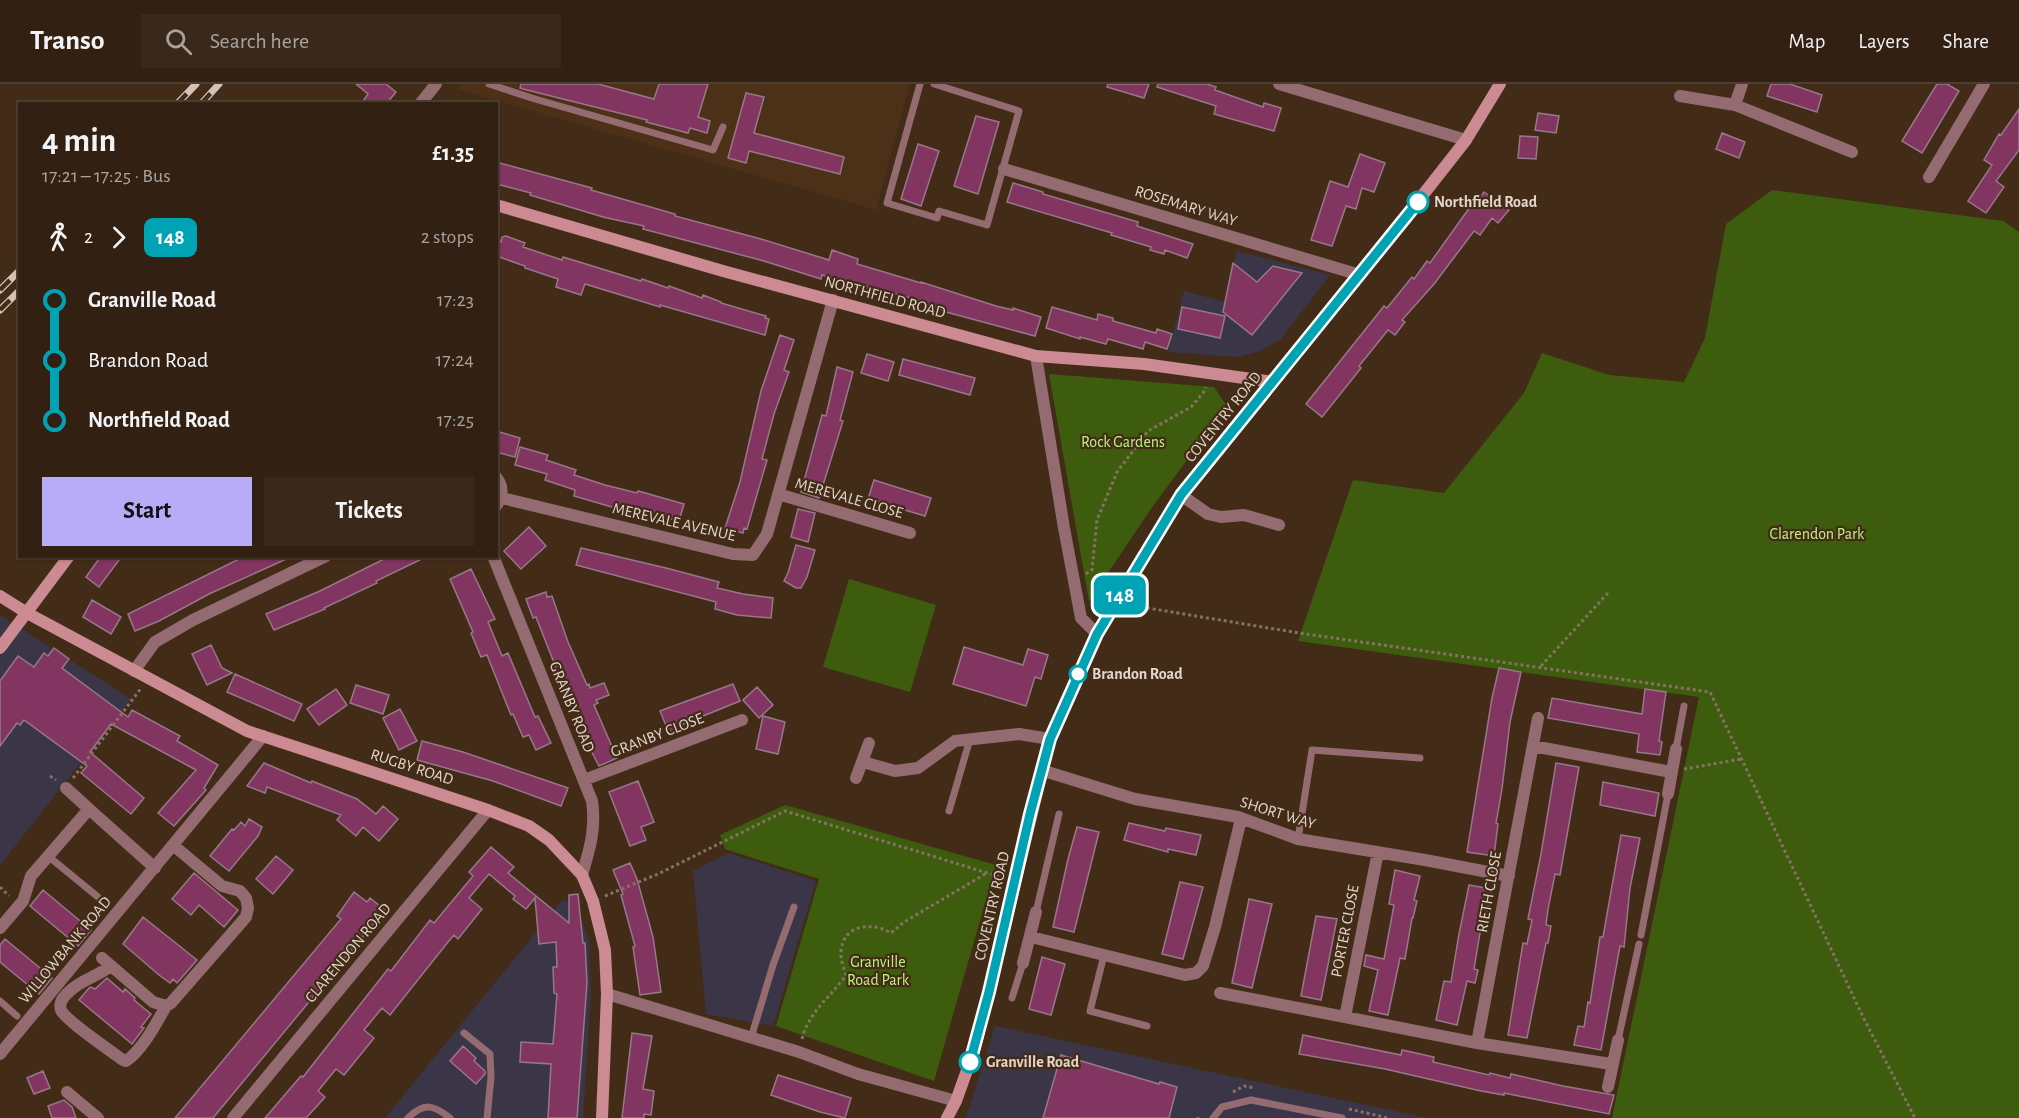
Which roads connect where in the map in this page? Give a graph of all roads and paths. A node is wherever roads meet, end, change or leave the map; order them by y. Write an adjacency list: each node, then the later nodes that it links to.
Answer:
1 (436, 84): 10 (street)
2 (489, 84): 12 (lane)
3 (920, 84): 15 (lane)
4 (934, 84): 15 (lane)
5 (1279, 84): 13 (street)
6 (1500, 84): 13 (main road, COVENTRY ROAD)
7 (1742, 84): 11 (street)
8 (1984, 84): 16 (street)
9 (1680, 96): 11 (street)
10 (422, 102)
11 (1735, 105): 14 (street)
12 (723, 127)
13 (1466, 141): 18 (main road, COVENTRY ROAD)
14 (1852, 153)
15 (1004, 169): 18 (street, ROSEMARY WAY)
16 (1929, 177)
17 (498, 206): 19 (main road, NORTHFIELD ROAD)
18 (1360, 275): 22 (main road, COVENTRY ROAD)
19 (833, 300): 20 (main road, NORTHFIELD ROAD); 24 (street, MEREVALE AVENUE)
20 (1036, 356): 21 (main road, NORTHFIELD ROAD); 32 (street)
21 (1212, 372): 22 (main road, NORTHFIELD ROAD); 32 (path)
22 (1274, 382): 25 (main road, COVENTRY ROAD)
23 (498, 479): 26 (street)
24 (778, 494): 26 (street, MEREVALE AVENUE); 28 (street, MEREVALE CLOSE)
25 (1181, 495): 27 (street); 36 (main road, COVENTRY ROAD)
26 (499, 502)
27 (1279, 525)
28 (910, 533)
29 (68, 558): 35 (main road)
30 (322, 558): 39 (street)
31 (494, 558): 56 (street, GRANBY ROAD)
32 (1074, 582): 36 (street)
33 (1608, 593): 38 (path)
34 (0, 596): 35 (main road, RUGBY ROAD)
35 (27, 613): 37 (main road); 39 (main road, RUGBY ROAD)
36 (1097, 634): 46 (main road, COVENTRY ROAD)
37 (0, 648)
38 (1540, 668)
39 (134, 671): 40 (main road, RUGBY ROAD)
40 (148, 679): 44 (main road, RUGBY ROAD); 57 (path)
41 (1684, 706): 49 (lane)
42 (1538, 718): 48 (street, RIETH CLOSE)
43 (742, 720): 56 (street, GRANBY CLOSE)
44 (263, 736): 60 (main road, RUGBY ROAD); 65 (street, WILLOWBANK ROAD)
45 (970, 739): 46 (street); 52 (street); 61 (lane)
46 (1050, 739): 53 (main road, COVENTRY ROAD)
47 (869, 743): 52 (street)
48 (1533, 746): 54 (street); 71 (street, RIETH CLOSE)
49 (1676, 749): 54 (street)
50 (1420, 758): 64 (lane)
51 (1742, 759): 54 (path)
52 (863, 762): 55 (street)
53 (1041, 770): 63 (street, SHORT WAY); 72 (main road, COVENTRY ROAD)
54 (1671, 772): 58 (street)
55 (856, 778)
56 (584, 780): 70 (street, GRANBY ROAD)
57 (66, 788): 59 (street)
58 (1668, 794): 78 (lane)
59 (89, 809): 67 (street); 68 (street)
60 (488, 810): 70 (main road, RUGBY ROAD); 102 (street, CLARENDON ROAD)
61 (949, 811)
62 (1059, 814): 76 (lane)
63 (1241, 819): 64 (street, SHORT WAY); 81 (street)
64 (1298, 839): 66 (street, SHORT WAY)
65 (173, 845): 68 (street, WILLOWBANK ROAD); 87 (street)
66 (1378, 852): 71 (street, SHORT WAY); 89 (street, PORTER CLOSE)
67 (48, 856): 73 (lane); 77 (street)
68 (155, 868): 96 (street, WILLOWBANK ROAD)
69 (987, 873): 72 (path); 74 (path); 95 (path)
70 (582, 875): 74 (main road, RUGBY ROAD)
71 (1509, 876): 94 (street, RIETH CLOSE)
72 (1015, 880): 100 (main road, COVENTRY ROAD)
73 (98, 897)
74 (592, 901): 84 (main road, RUGBY ROAD)
75 (794, 907): 92 (lane)
76 (1036, 912): 79 (street)
77 (0, 928)
78 (1641, 935)
79 (1031, 937): 81 (street); 82 (street)
80 (1639, 944): 93 (lane)
81 (1104, 955): 90 (lane)
82 (1023, 963): 85 (lane)
83 (1220, 993): 89 (street)
84 (607, 994): 92 (street); 106 (main road, RUGBY ROAD)
85 (1012, 998)
86 (0, 1001): 88 (lane)
87 (166, 1006): 87 (street)
88 (17, 1016)
89 (1345, 1017): 94 (street)
90 (1147, 1026)
91 (464, 1033): 105 (lane)
92 (751, 1038): 95 (street)
93 (1618, 1040): 97 (street)
94 (1478, 1043): 97 (street)
95 (799, 1052): 100 (street)
96 (0, 1054)
97 (1611, 1064): 98 (street)
98 (1608, 1087)
99 (67, 1092): 101 (street)
100 (956, 1101): 107 (main road, COVENTRY ROAD)
101 (98, 1118)
102 (233, 1118)
103 (408, 1118): 104 (lane)
104 (450, 1118)
105 (487, 1118)
106 (602, 1118)
107 (947, 1118)
108 (1213, 1118): 109 (lane)
109 (1342, 1118)

